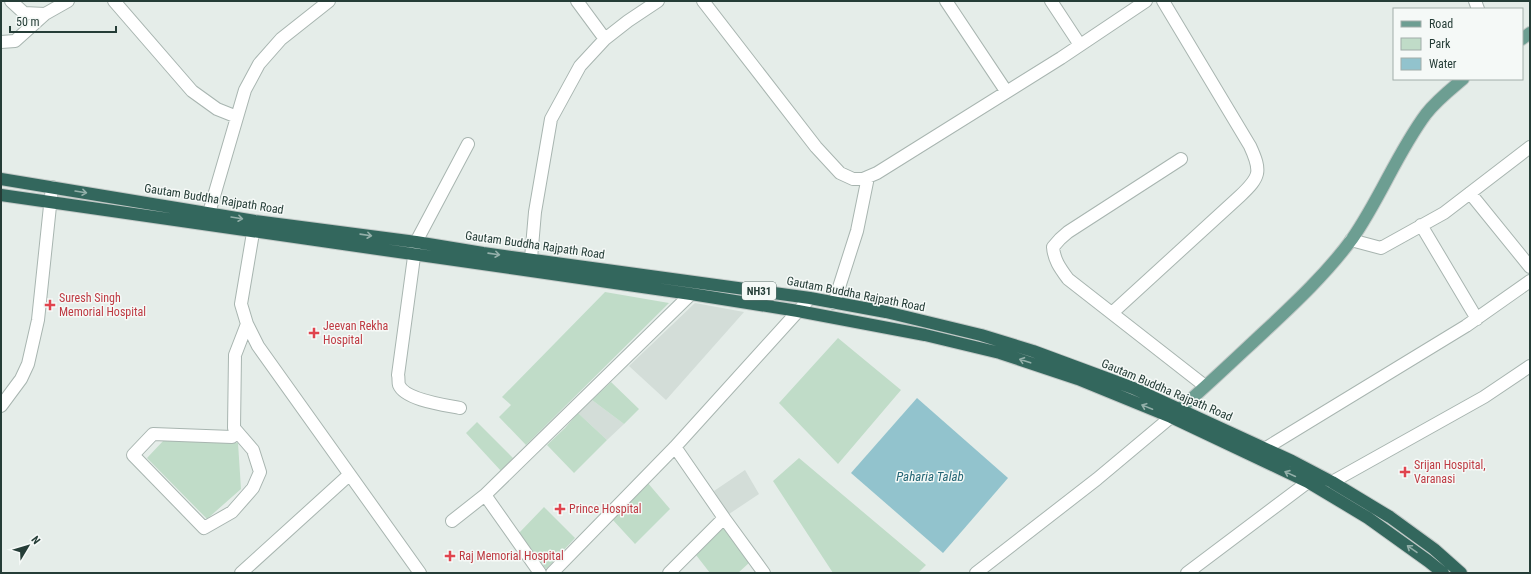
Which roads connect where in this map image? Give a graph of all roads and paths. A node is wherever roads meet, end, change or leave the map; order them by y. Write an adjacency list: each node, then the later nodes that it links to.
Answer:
1 (11, 1): 12 (street)
2 (68, 1): 12 (street)
3 (114, 1): 18 (street)
4 (329, 1): 18 (street)
5 (576, 1): 13 (street)
6 (658, 1): 13 (street)
7 (703, 1): 22 (street)
8 (946, 1): 17 (street)
9 (1051, 1): 15 (street)
10 (1146, 1): 15 (street)
11 (1163, 1): 42 (street)
12 (45, 14): 14 (street)
13 (605, 39): 34 (street)
14 (1, 42)
15 (1080, 45): 17 (street)
16 (1462, 80): 31 (main road)
17 (1006, 91): 22 (street)
18 (237, 117): 28 (street)
19 (468, 144): 32 (street)
20 (1530, 147): 25 (street)
21 (1181, 159): 42 (street)
22 (868, 176): 40 (street)
23 (1, 179): 24 (highway, Gautam Buddha Rajpath Road / NH31)
24 (52, 187): 27 (street); 28 (highway, Gautam Buddha Rajpath Road / NH31, one-way to 28)
25 (1470, 193): 29 (street); 35 (street)
26 (1, 195): 27 (highway, NH31)
27 (50, 201): 30 (highway, NH31); 47 (street)
28 (210, 213): 30 (highway, Gautam Buddha Rajpath Road / NH31, one-way to 30)
29 (1421, 225): 31 (street); 43 (street)
30 (254, 226): 32 (highway, Gautam Buddha Rajpath Road / NH31, one-way to 32); 33 (highway, NH31); 44 (street)
31 (1351, 240): 46 (main road)
32 (416, 242): 33 (street); 34 (highway, Gautam Buddha Rajpath Road / NH31, one-way to 34)
33 (415, 255): 36 (highway, NH31); 48 (street)
34 (531, 259): 36 (street); 39 (highway, Gautam Buddha Rajpath Road / NH31)
35 (1530, 267)
36 (529, 272): 38 (highway, NH31)
37 (1530, 281): 43 (street)
38 (691, 294): 41 (highway, NH31); 56 (street)
39 (810, 298): 40 (highway, Gautam Buddha Rajpath Road / NH31); 41 (street)
40 (834, 303): 49 (highway, Gautam Buddha Rajpath Road / NH31)
41 (798, 312): 49 (highway, NH31, one-way to 41); 51 (street)
42 (1112, 313): 46 (street)
43 (1477, 319): 52 (street)
44 (247, 324): 50 (street); 53 (street)
45 (1530, 366): 55 (street)
46 (1205, 386): 49 (main road)
47 (1, 406)
48 (460, 408)
49 (1175, 413): 52 (highway, Gautam Buddha Rajpath Road / NH31); 54 (highway, NH31, one-way to 49); 65 (street)
50 (237, 432): 50 (street)
51 (675, 447): 57 (street); 62 (street)
52 (1266, 448): 55 (highway, Gautam Buddha Rajpath Road / NH31)
53 (349, 475): 59 (street); 60 (street)
54 (1308, 482): 66 (street); 67 (highway, NH31, one-way to 54)
55 (1332, 482): 68 (highway, Gautam Buddha Rajpath Road / NH31)
56 (485, 495): 58 (street); 61 (street)
57 (724, 518): 63 (street); 64 (street)
58 (452, 521)
59 (241, 573)
60 (420, 573)
61 (540, 573)
62 (552, 573)
63 (669, 573)
64 (764, 573)
65 (976, 573)
66 (1187, 573)
67 (1443, 573)
68 (1461, 573)

